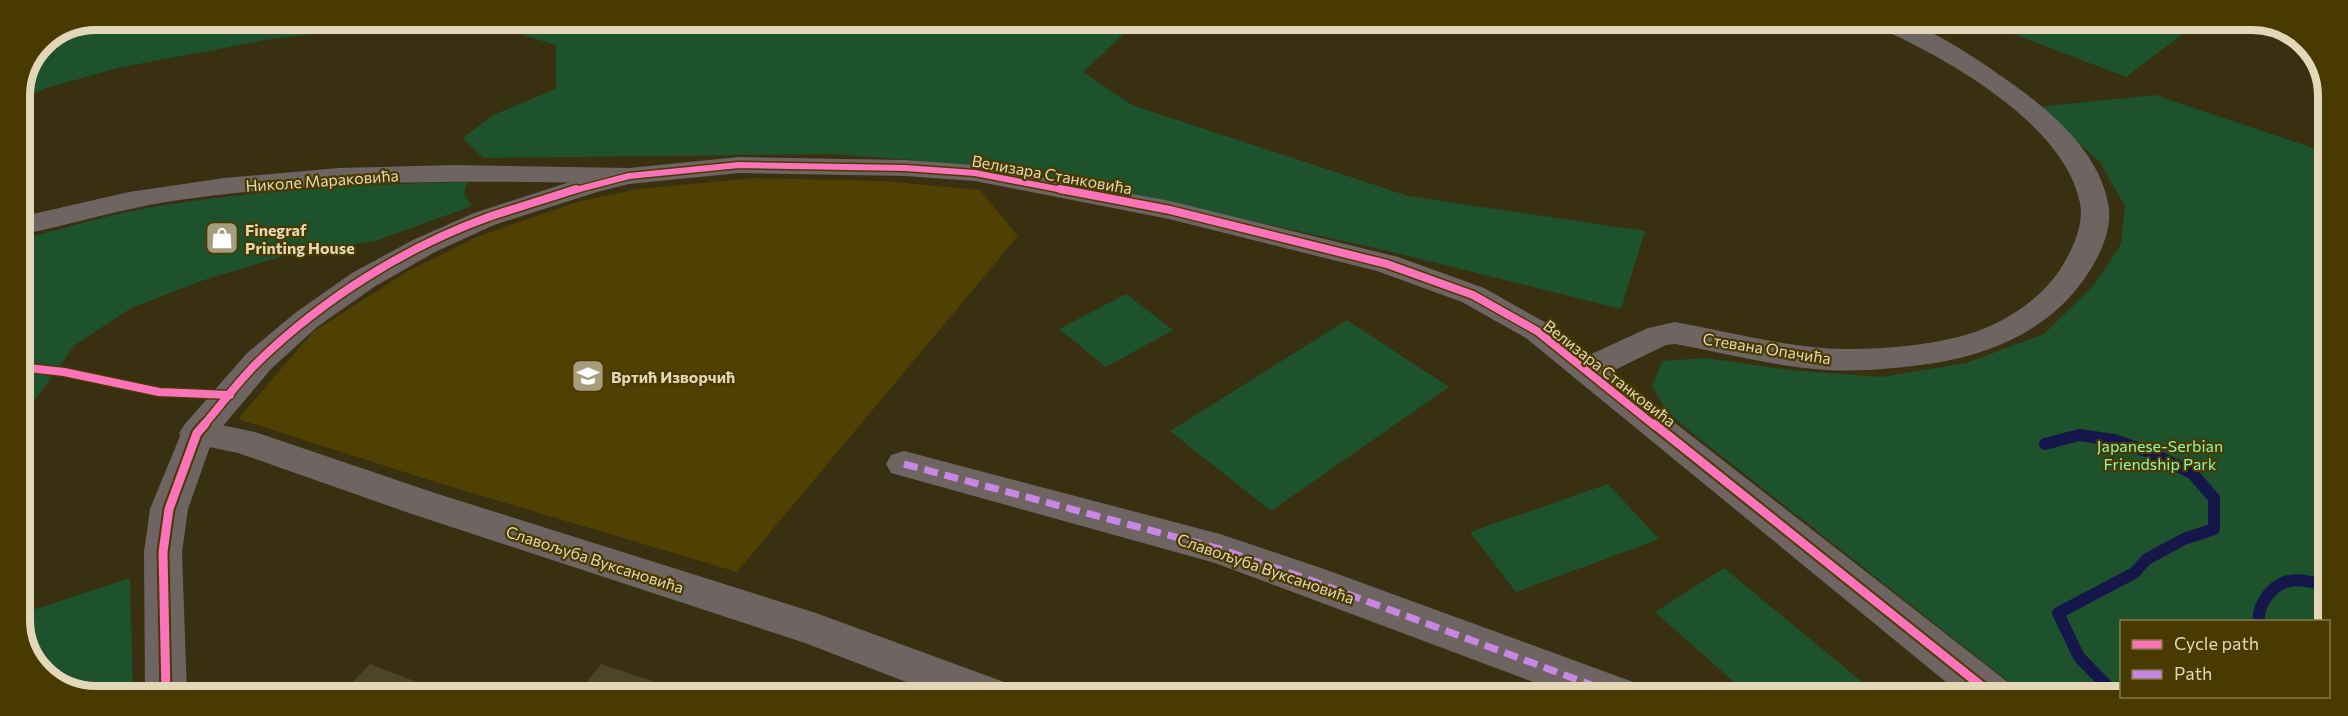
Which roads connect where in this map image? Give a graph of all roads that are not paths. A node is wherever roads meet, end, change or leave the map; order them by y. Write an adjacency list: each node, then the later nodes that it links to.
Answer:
1 (1904, 30): 4 (street, Стевана Опачића)
2 (629, 176): 3 (street, Николе Мараковића); 4 (street, Велизара Станковића); 5 (street, Велизара Станковића)
3 (30, 224)
4 (1586, 370): 10 (street, Велизара Станковића)
5 (197, 433): 7 (street, Велизара Станковића); 8 (street, Славољуба Вуксановића)
6 (903, 464): 9 (street, Славољуба Вуксановића)
7 (166, 686)
8 (965, 686)
9 (1594, 686)
10 (1981, 686)

